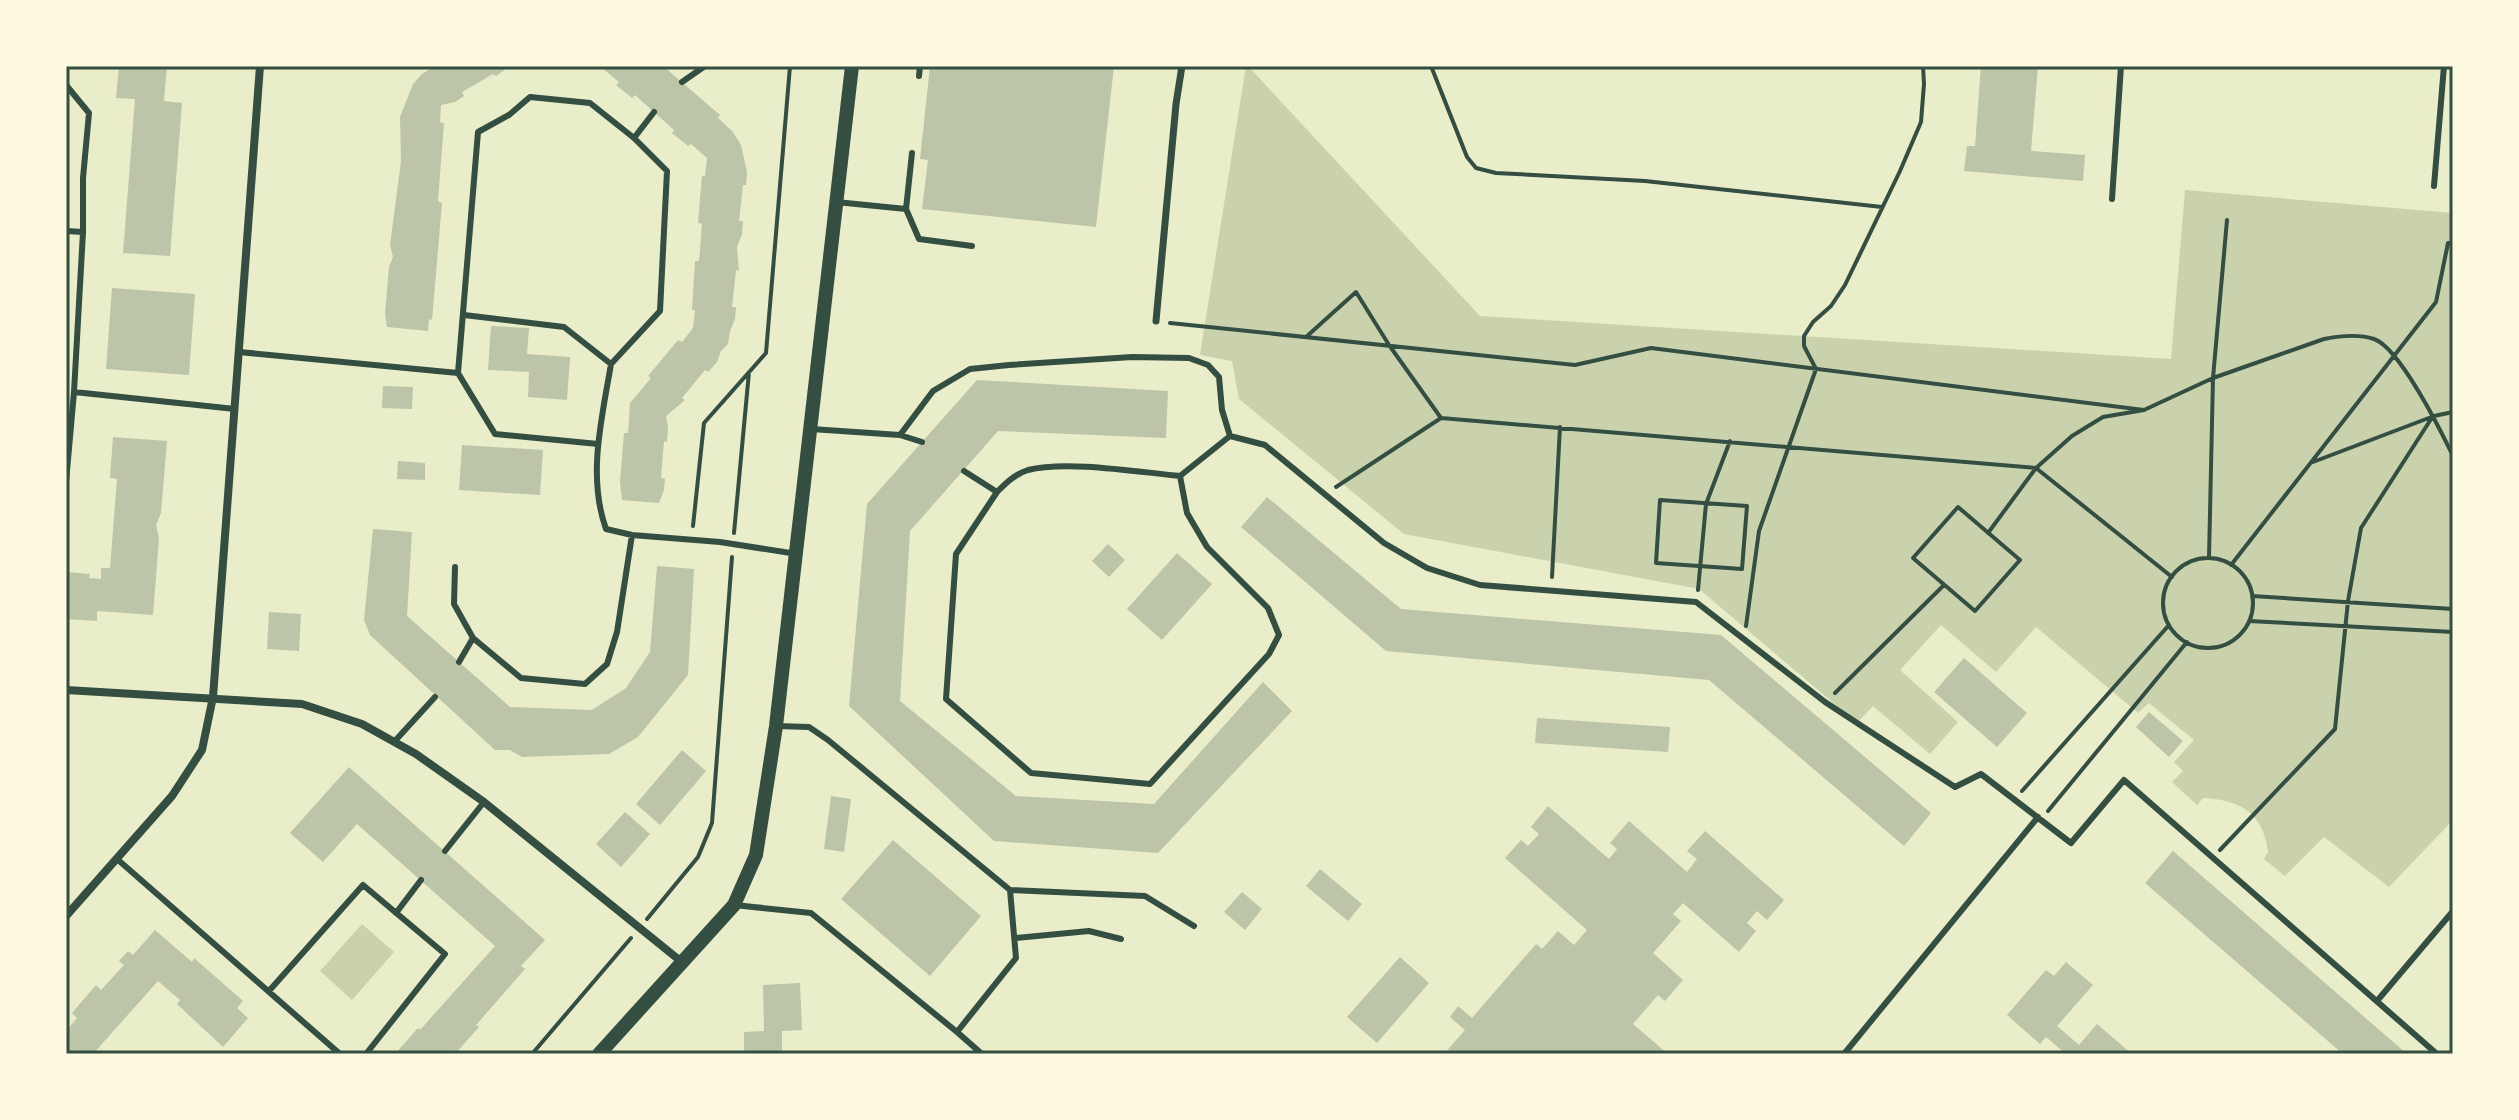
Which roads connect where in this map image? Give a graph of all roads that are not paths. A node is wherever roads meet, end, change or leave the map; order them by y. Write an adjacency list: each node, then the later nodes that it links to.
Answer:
1 (260, 66): 23 (street)
2 (705, 66): 9 (lane)
3 (852, 66): 16 (street)
4 (920, 66): 8 (lane)
5 (1182, 66): 22 (street)
6 (2121, 66): 15 (lane)
7 (2444, 66): 14 (lane)
8 (919, 76)
9 (682, 82)
10 (66, 85): 19 (lane)
11 (654, 112): 12 (lane)
12 (634, 138): 21 (lane); 24 (lane)
13 (912, 153): 17 (lane)
14 (2434, 186)
15 (2112, 199)
16 (836, 202): 17 (lane); 28 (street)
17 (906, 209): 20 (lane)
18 (66, 231): 19 (lane)
19 (83, 232): 26 (lane)
20 (972, 246)
21 (464, 315): 24 (lane); 25 (lane)
22 (1156, 321)
23 (239, 352): 25 (lane); 27 (street)
24 (611, 364): 32 (lane)
25 (458, 373): 32 (lane)
26 (74, 392): 27 (lane); 35 (lane)
27 (235, 409): 43 (street)
28 (811, 429): 29 (lane); 38 (street)
29 (900, 435): 30 (lane); 31 (lane)
30 (1230, 436): 34 (lane); 48 (lane)
31 (922, 442)
32 (598, 444): 37 (lane)
33 (964, 471): 36 (lane)
34 (1180, 476): 36 (lane); 36 (lane)
35 (66, 482)
36 (997, 492)
37 (632, 535): 38 (lane); 40 (lane)
38 (797, 554): 45 (street)
39 (455, 567): 40 (lane)
40 (473, 638): 41 (lane)
41 (459, 662)
42 (66, 690): 43 (street)
43 (213, 697): 46 (street); 50 (street)
44 (435, 697): 46 (lane)
45 (776, 726): 52 (lane); 53 (street)
46 (394, 742): 47 (street)
47 (484, 802): 49 (lane); 60 (street)
48 (2039, 818): 62 (lane); 68 (lane)
49 (445, 851)
50 (117, 859): 56 (street); 61 (lane)
51 (421, 880): 55 (lane)
52 (1010, 890): 57 (lane); 58 (lane)
53 (734, 905): 60 (street); 63 (lane)
54 (2453, 911): 62 (lane)
55 (396, 913): 61 (lane); 65 (lane)
56 (66, 916)
57 (1194, 926)
58 (1015, 938): 59 (lane); 63 (lane)
59 (1121, 939)
60 (683, 963): 66 (street)
61 (269, 991): 64 (lane)
62 (2377, 1001): 69 (lane)
63 (957, 1032): 67 (lane)
64 (340, 1054)
65 (366, 1054)
66 (599, 1054)
67 (982, 1054)
68 (1844, 1054)
69 (2437, 1054)

